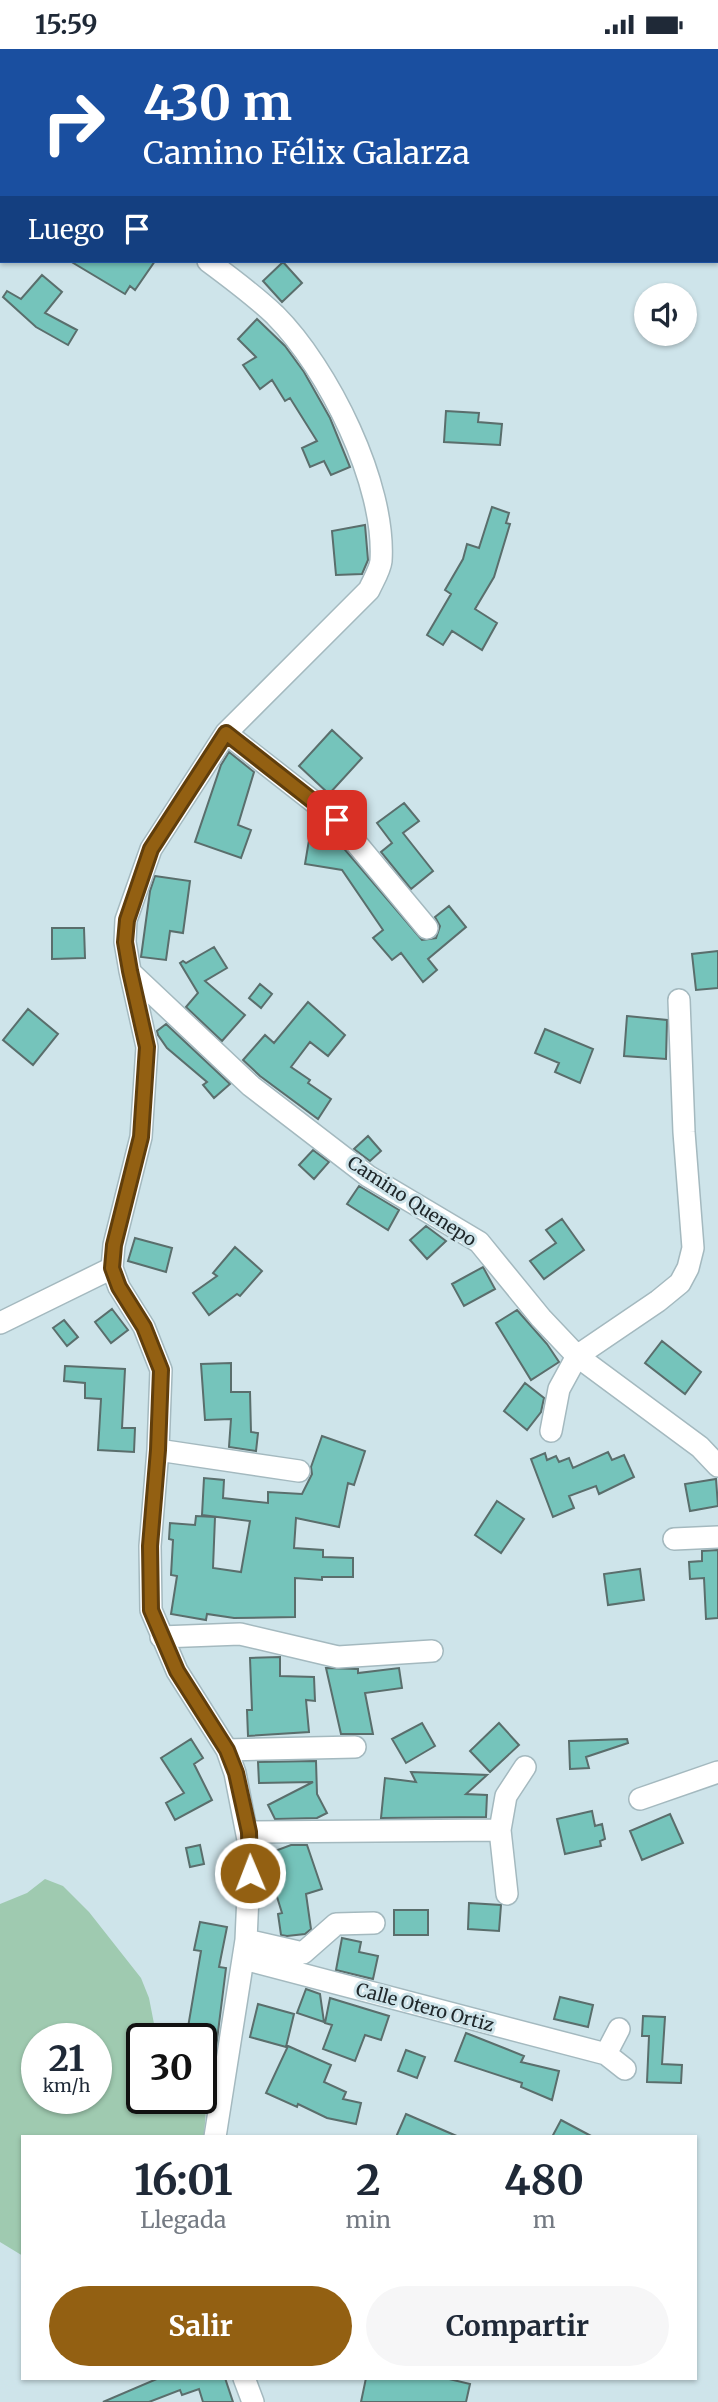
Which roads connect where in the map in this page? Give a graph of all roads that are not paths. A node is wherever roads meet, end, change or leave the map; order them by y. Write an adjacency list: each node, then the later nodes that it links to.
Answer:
1 (210, 263): 2 (street)
2 (226, 733): 3 (street); 4 (street)
3 (427, 928)
4 (130, 971): 6 (street); 8 (street, Camino Quenepo)
5 (679, 1000): 8 (street)
6 (112, 1268): 7 (street); 10 (street)
7 (0, 1323)
8 (577, 1356): 9 (street); 11 (street, Camino Quenepo)
9 (551, 1431)
10 (158, 1450): 12 (street); 15 (street)
11 (718, 1466)
12 (299, 1471)
13 (718, 1537): 14 (street)
14 (674, 1539)
15 (161, 1637): 16 (street); 18 (street)
16 (432, 1651)
17 (355, 1747): 18 (street)
18 (227, 1750): 23 (street)
19 (525, 1767): 22 (street)
20 (718, 1772): 21 (street)
21 (640, 1799)
22 (500, 1830): 23 (street); 24 (street)
23 (249, 1832): 26 (street)
24 (507, 1894)
25 (374, 1923): 26 (street)
26 (245, 1949): 28 (street, Calle Otero Ortiz); 30 (street)
27 (619, 2029): 28 (street)
28 (606, 2054): 29 (street)
29 (625, 2069)
30 (215, 2135)
31 (245, 2380): 32 (street)
32 (253, 2402)

